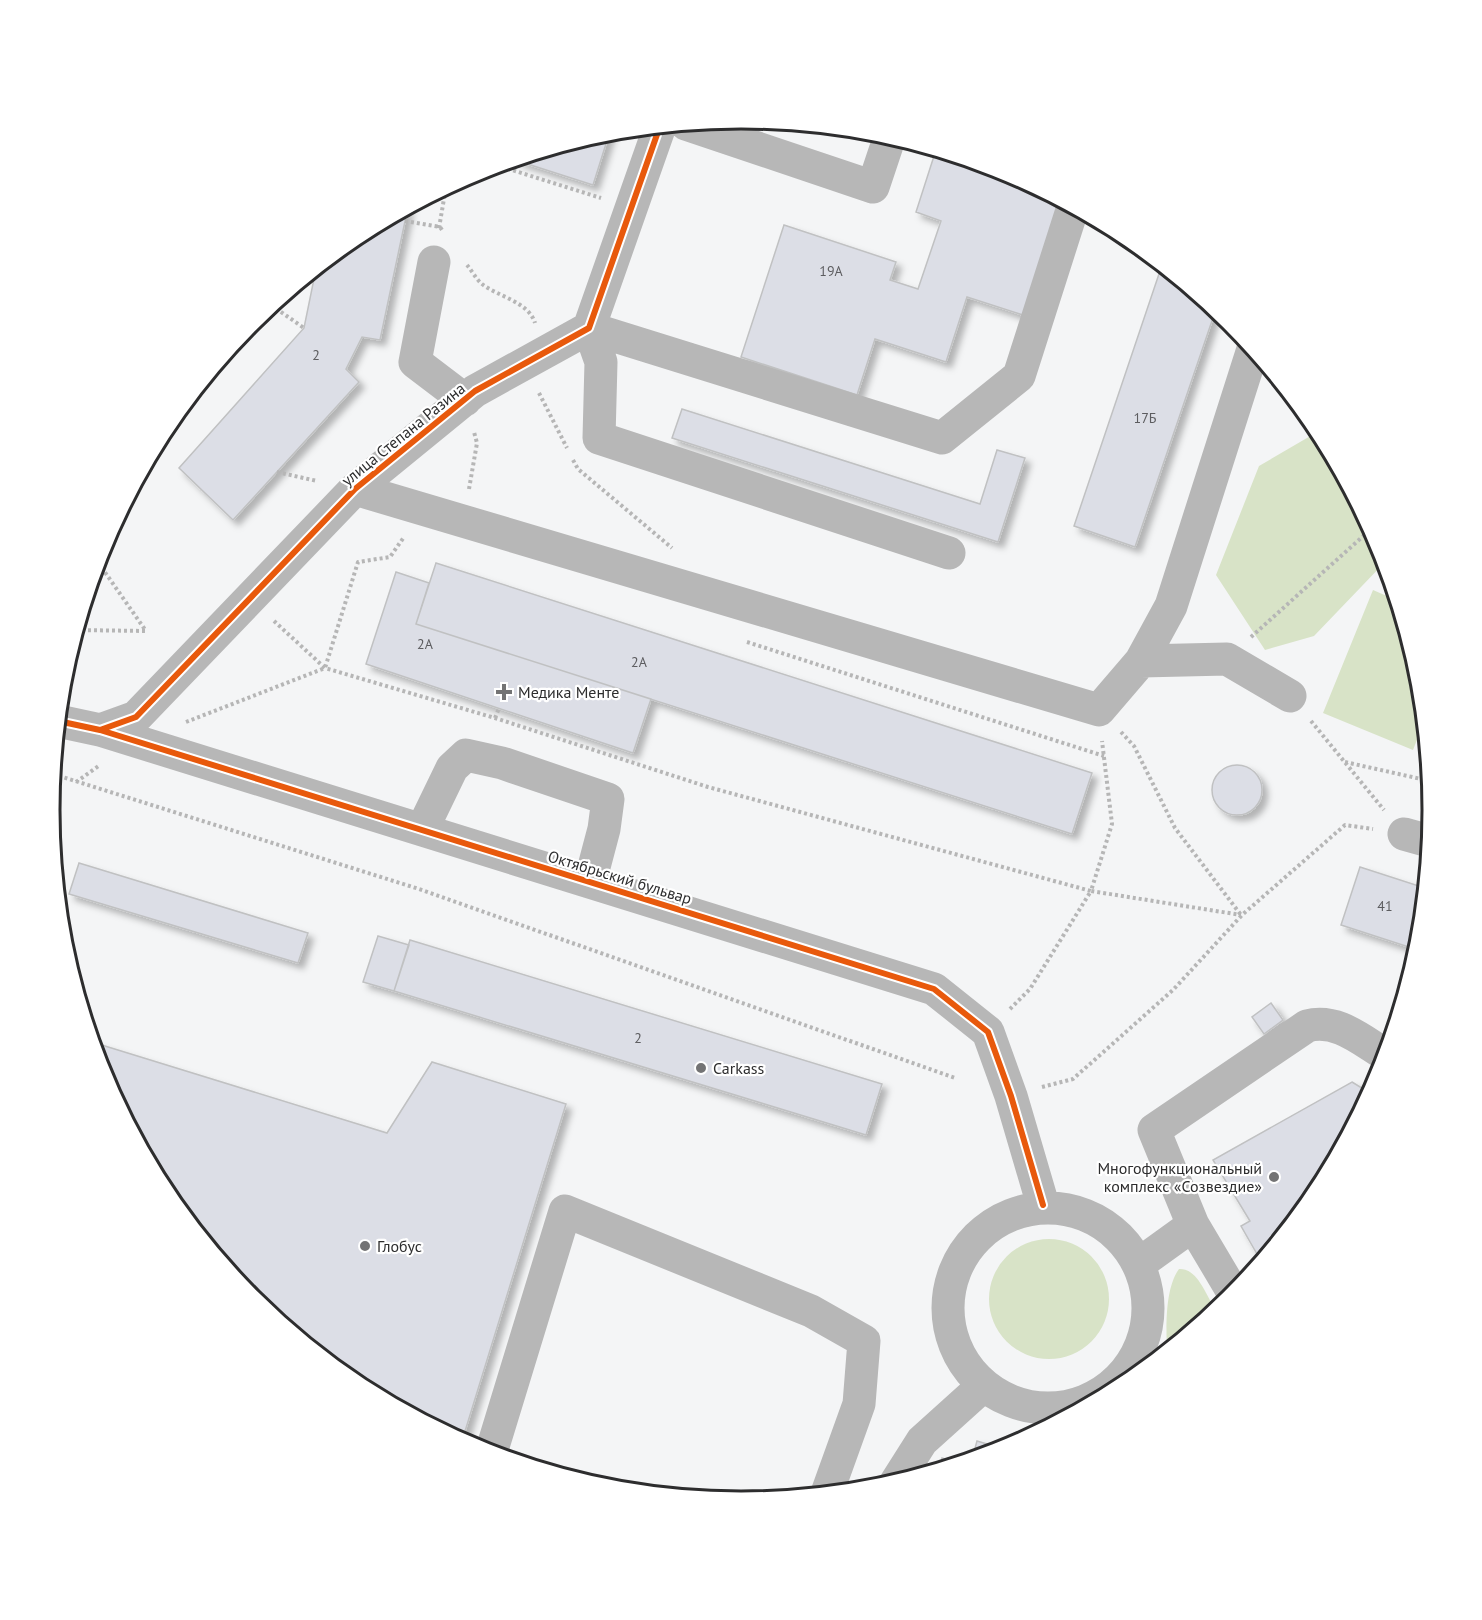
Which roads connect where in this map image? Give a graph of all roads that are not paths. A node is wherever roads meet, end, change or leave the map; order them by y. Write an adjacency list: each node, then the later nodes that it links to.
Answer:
1 (703, 130): 3 (street)
2 (657, 134): 6 (street)
3 (887, 145)
4 (1071, 214): 6 (street)
5 (434, 262): 8 (street)
6 (589, 328): 8 (street, улица Степана Разина); 10 (street)
7 (1250, 358): 11 (street)
8 (465, 400): 9 (street, улица Степана Разина)
9 (355, 489): 11 (street); 14 (street, улица Степана Разина)
10 (949, 553)
11 (1141, 661): 12 (street)
12 (1290, 696)
13 (66, 723): 14 (street, Октябрьский бульвар)
14 (100, 730): 15 (street, Октябрьский бульвар)
15 (422, 830): 16 (street, Октябрьский бульвар); 16 (street)
16 (590, 882): 18 (street, Октябрьский бульвар)
17 (1378, 1050): 19 (street)
18 (1043, 1205): 20 (street); 23 (street)
19 (1193, 1225): 20 (street); 21 (street)
20 (1139, 1264): 22 (street)
21 (1229, 1285)
22 (1130, 1368)
23 (983, 1386): 24 (street); 26 (street)
24 (1080, 1401)
25 (494, 1444): 27 (street)
26 (903, 1471)
27 (830, 1485)

